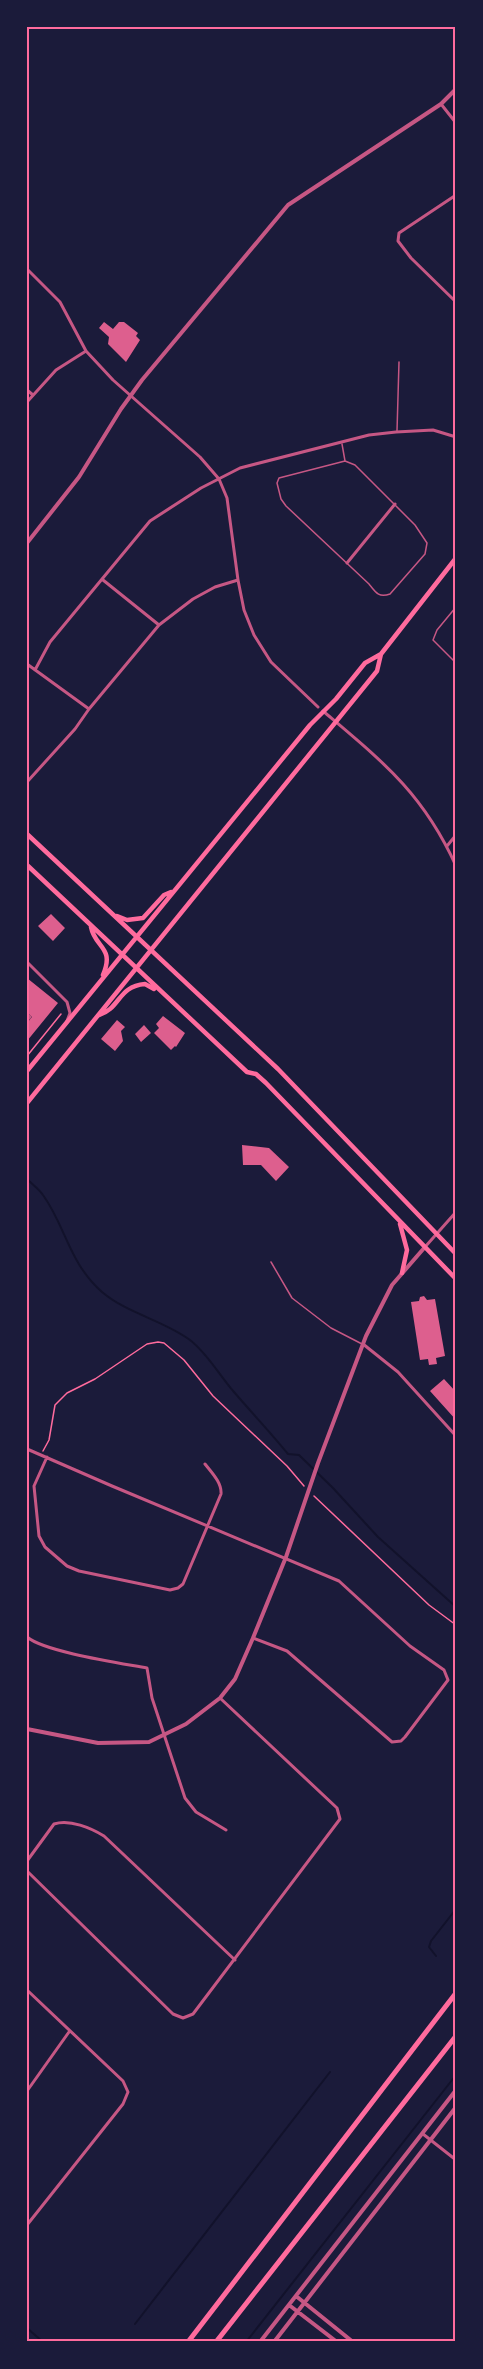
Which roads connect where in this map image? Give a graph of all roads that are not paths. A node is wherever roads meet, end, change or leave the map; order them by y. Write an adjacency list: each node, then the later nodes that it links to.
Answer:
1 (456, 88): 2 (street)
2 (441, 104): 3 (street); 11 (street)
3 (456, 123)
4 (456, 195): 6 (street)
5 (27, 269): 7 (street)
6 (456, 302)
7 (86, 351): 10 (street); 11 (street)
8 (399, 362): 13 (lane)
9 (27, 390): 10 (street)
10 (33, 395): 12 (street)
11 (131, 396): 17 (street); 19 (street)
12 (27, 402)
13 (396, 432): 14 (street); 15 (street)
14 (456, 437)
15 (342, 443): 16 (lane); 17 (street)
16 (345, 461): 18 (lane); 21 (lane)
17 (219, 479): 22 (street); 23 (street)
18 (395, 504): 21 (street); 21 (lane)
19 (27, 543)
20 (456, 558): 26 (main road)
21 (347, 563)
22 (103, 580): 25 (street); 29 (street)
23 (238, 580): 25 (street); 30 (street)
24 (456, 607): 27 (lane)
25 (159, 625): 31 (street)
26 (381, 654): 32 (main road); 33 (main road)
27 (456, 663)
28 (27, 664): 29 (street)
29 (35, 670): 31 (street)
30 (318, 707)
31 (89, 709): 34 (street)
32 (323, 711): 33 (street); 40 (main road)
33 (336, 722): 37 (street); 44 (main road)
34 (27, 782)
35 (27, 834): 41 (main road)
36 (456, 835): 37 (street)
37 (447, 846): 39 (street)
38 (27, 865): 42 (main road)
39 (456, 866)
40 (174, 891): 41 (main road); 43 (main road)
41 (100, 904): 43 (main road)
42 (90, 925): 45 (main road); 48 (main road)
43 (136, 937): 44 (main road); 45 (main road)
44 (151, 951): 47 (main road); 59 (main road)
45 (122, 955): 47 (main road); 48 (main road)
46 (27, 962): 53 (street)
47 (136, 969): 49 (main road); 51 (main road)
48 (99, 982): 53 (main road)
49 (168, 999): 51 (main road); 57 (main road)
50 (27, 1014): 52 (street)
51 (99, 1015): 55 (main road)
52 (27, 1020)
53 (66, 1022): 54 (main road)
54 (27, 1071)
55 (27, 1103)
56 (456, 1212): 59 (street)
57 (399, 1221): 61 (main road); 64 (main road)
58 (456, 1224): 60 (main road)
59 (436, 1234): 61 (street); 62 (main road)
60 (456, 1236)
61 (425, 1247): 64 (street); 65 (main road)
62 (456, 1254)
63 (271, 1262): 66 (lane)
64 (402, 1272): 66 (street)
65 (456, 1279)
66 (363, 1344): 67 (street); 72 (street)
67 (456, 1436)
68 (27, 1449): 69 (street)
69 (47, 1457): 71 (street); 71 (street)
70 (205, 1464): 71 (street)
71 (208, 1525): 72 (street)
72 (286, 1557): 74 (street); 74 (street)
73 (27, 1637): 77 (street)
74 (253, 1638): 75 (street)
75 (220, 1698): 77 (street); 81 (street)
76 (27, 1729): 77 (street)
77 (164, 1737): 78 (street)
78 (226, 1830)
79 (27, 1861): 81 (street)
80 (27, 1871): 81 (street)
81 (236, 1960)
82 (27, 1990): 84 (street)
83 (456, 1993): 97 (highway)
84 (69, 2032): 87 (street); 92 (street)
85 (456, 2036): 98 (highway)
86 (456, 2090): 89 (street)
87 (27, 2091)
88 (456, 2107): 90 (street)
89 (423, 2134): 90 (street); 93 (street)
90 (432, 2141): 91 (street); 94 (street)
91 (456, 2160)
92 (27, 2225)
93 (296, 2296): 94 (street); 95 (street)
94 (306, 2303): 96 (street); 102 (street)
95 (289, 2305): 96 (street); 99 (street)
96 (299, 2312): 100 (street); 101 (street)
97 (188, 2342)
98 (216, 2342)
99 (260, 2342)
100 (274, 2342)
101 (337, 2342)
102 (353, 2342)

